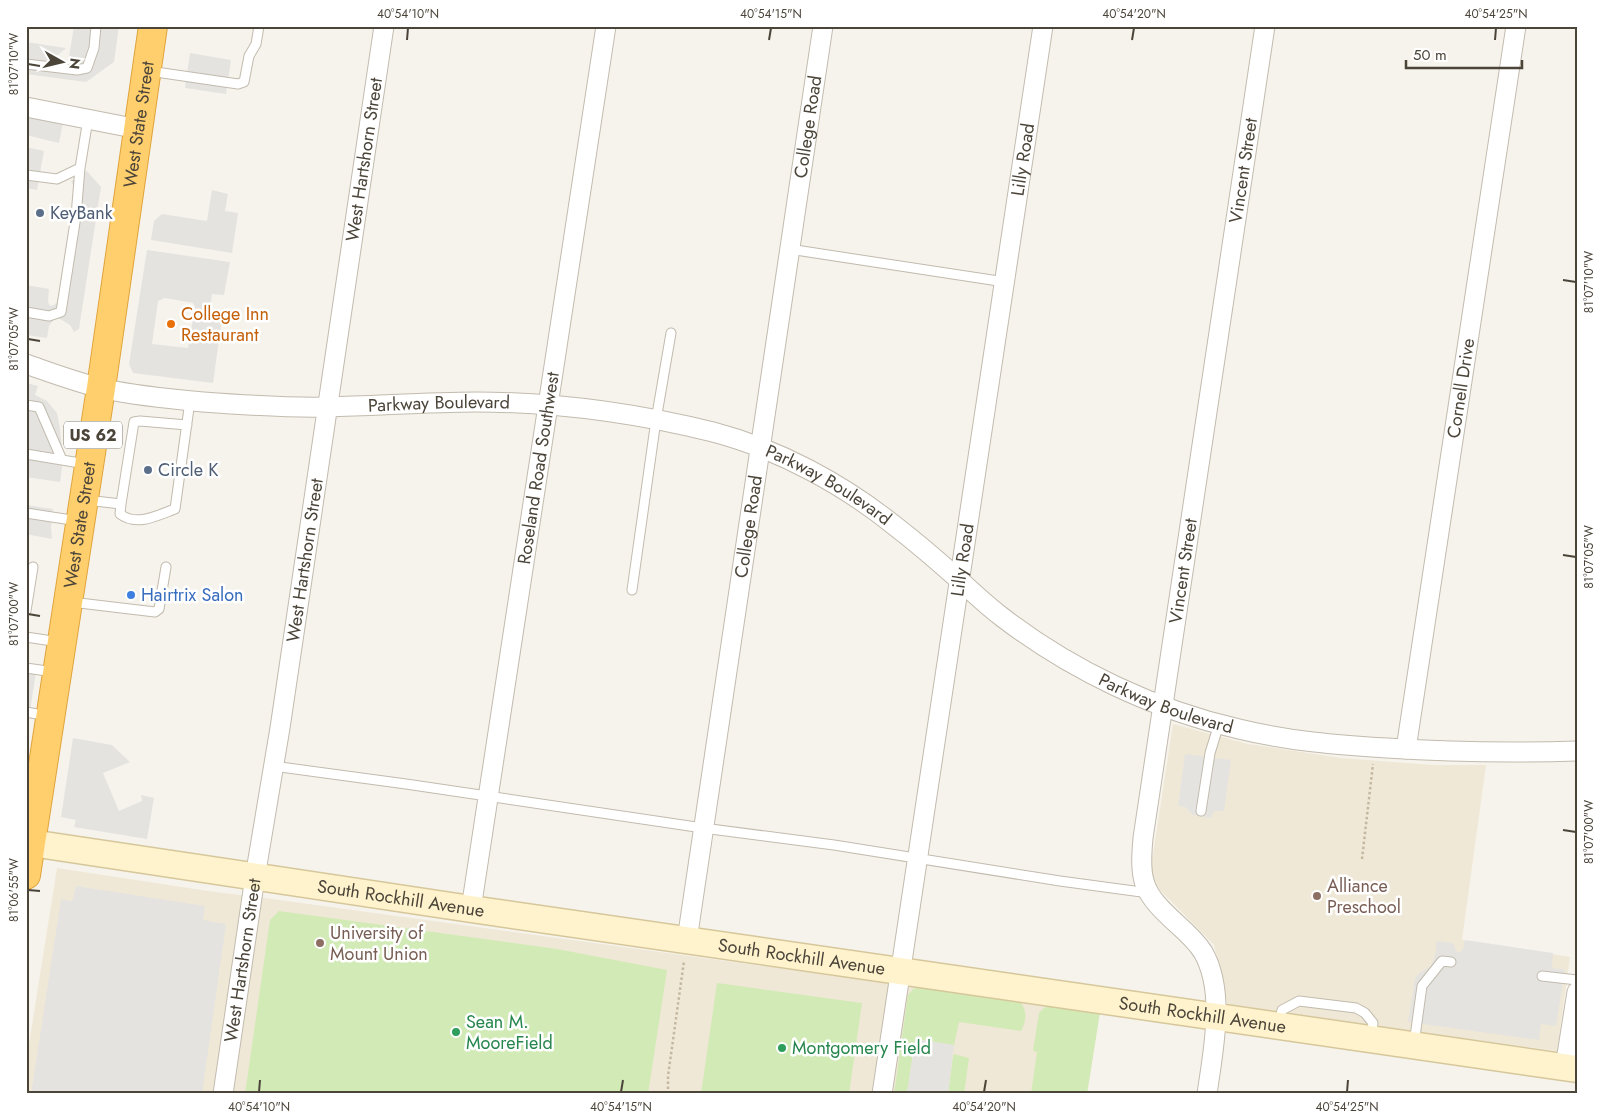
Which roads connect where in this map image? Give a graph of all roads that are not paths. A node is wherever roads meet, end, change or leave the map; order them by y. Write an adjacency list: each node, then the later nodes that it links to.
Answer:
1 (96, 26): 10 (lane)
2 (153, 26): 11 (highway, West State Street / US 62)
3 (259, 26): 11 (lane)
4 (384, 26): 26 (street, West Hartshorn Street)
5 (606, 26): 25 (street, Roseland Road Southwest)
6 (823, 26): 17 (street, College Road)
7 (1044, 26): 18 (street, Lilly Road)
8 (1265, 26): 46 (street, Vincent Street)
9 (1516, 26): 49 (street, Cornell Drive)
10 (26, 64)
11 (146, 71): 14 (highway, West State Street / US 62)
12 (26, 107): 13 (street)
13 (88, 119): 14 (street); 15 (lane)
14 (138, 129): 22 (highway, West State Street / US 62)
15 (80, 168): 16 (lane); 19 (lane)
16 (26, 175)
17 (789, 250): 18 (lane); 29 (street, College Road)
18 (1005, 282): 38 (street, Lilly Road)
19 (26, 312)
20 (671, 333): 27 (lane)
21 (26, 364): 22 (street, Parkway Boulevard)
22 (101, 388): 23 (street, Parkway Boulevard); 32 (highway, West State Street / US 62)
23 (190, 401): 26 (street, Parkway Boulevard); 28 (lane)
24 (26, 405): 31 (lane)
25 (548, 405): 26 (street, Parkway Boulevard); 27 (street, Parkway Boulevard); 52 (street, Roseland Road Southwest)
26 (327, 407): 51 (street, West Hartshorn Street)
27 (656, 420): 29 (street, Parkway Boulevard); 39 (lane)
28 (187, 425): 33 (lane); 33 (lane)
29 (759, 448): 38 (street, Parkway Boulevard); 54 (street, College Road)
30 (26, 454): 31 (lane)
31 (62, 460): 32 (lane)
32 (89, 465): 34 (highway, West State Street / US 62)
33 (121, 504): 34 (lane)
34 (82, 510): 35 (lane); 40 (highway, West State Street / US 62)
35 (26, 513)
36 (33, 567): 41 (lane)
37 (166, 568): 40 (lane)
38 (959, 580): 46 (street, Parkway Boulevard); 56 (street, Lilly Road)
39 (632, 590)
40 (68, 602): 43 (highway, West State Street / US 62)
41 (26, 611)
42 (26, 637): 43 (lane)
43 (62, 642): 45 (highway, West State Street / US 62)
44 (26, 668): 45 (lane)
45 (57, 672): 47 (highway, West State Street / US 62)
46 (1163, 706): 48 (street, Parkway Boulevard); 59 (street, Vincent Street)
47 (38, 714): 55 (highway, West State Street / US 62)
48 (1219, 724): 49 (street, Parkway Boulevard); 53 (lane)
49 (1406, 749): 50 (street, Parkway Boulevard)
50 (1577, 751)
51 (273, 766): 52 (lane); 58 (street, West Hartshorn Street)
52 (489, 796): 54 (lane); 60 (street, Roseland Road Southwest)
53 (1201, 811)
54 (703, 828): 56 (lane); 61 (street, College Road)
55 (29, 842): 57 (highway, West State Street / US 62); 58 (street, South Rockhill Avenue)
56 (917, 859): 59 (lane); 63 (street, Lilly Road)
57 (26, 875)
58 (255, 877): 60 (street, South Rockhill Avenue); 70 (street, West Hartshorn Street)
59 (1149, 893): 67 (street, Vincent Street)
60 (472, 909): 61 (street, South Rockhill Avenue)
61 (687, 940): 63 (street, South Rockhill Avenue)
62 (1451, 962): 68 (lane)
63 (900, 970): 67 (street, South Rockhill Avenue); 71 (street, Lilly Road)
64 (1542, 976): 65 (lane)
65 (1577, 980)
66 (1577, 992): 69 (street)
67 (1217, 1017): 68 (street, South Rockhill Avenue); 72 (street, Vincent Street)
68 (1414, 1045): 69 (street, South Rockhill Avenue)
69 (1571, 1068)
70 (223, 1094)
71 (882, 1094)
72 (1207, 1094)

